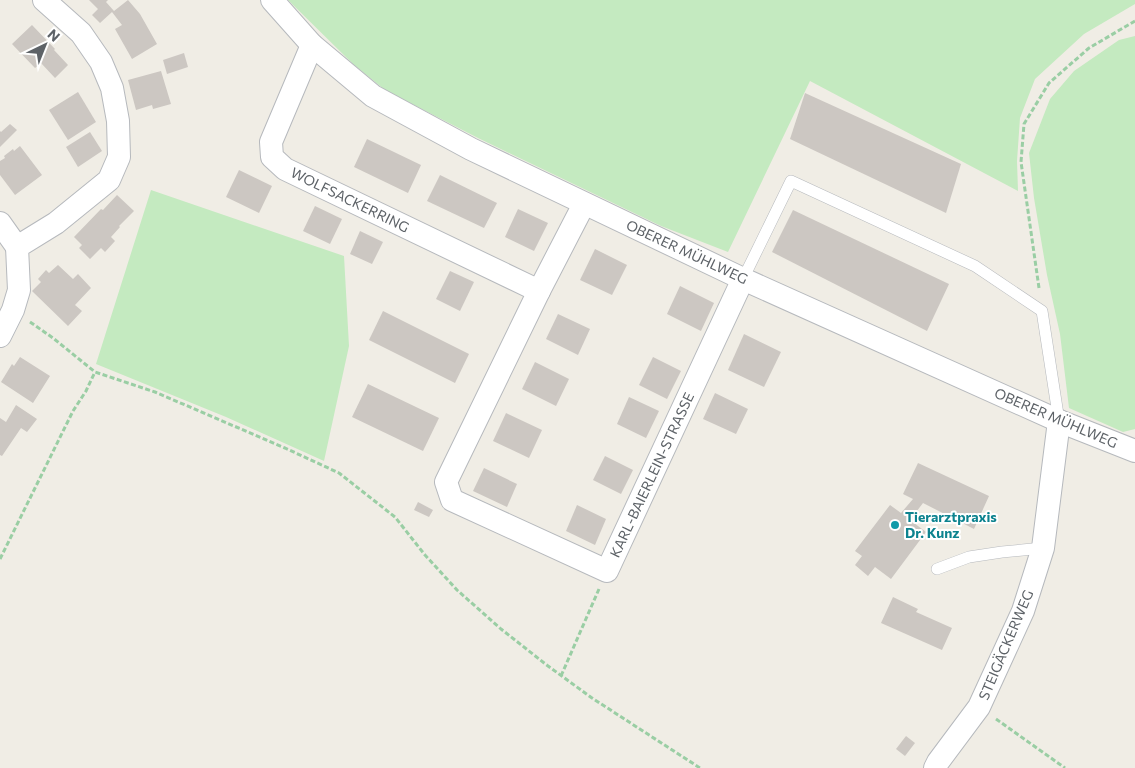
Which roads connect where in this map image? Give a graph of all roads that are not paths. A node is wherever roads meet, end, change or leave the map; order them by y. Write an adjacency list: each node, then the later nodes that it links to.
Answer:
1 (44, 0): 6 (street)
2 (272, 0): 3 (street, OBERER MÜHLWEG)
3 (312, 45): 4 (street, OBERER MÜHLWEG); 8 (street, WOLFSACKERRING)
4 (584, 204): 7 (street, OBERER MÜHLWEG); 8 (street, KARL-BAIERLEIN-STRASSE)
5 (0, 222): 6 (street)
6 (17, 247): 9 (street)
7 (743, 279): 8 (street, KARL-BAIERLEIN-STRASSE); 10 (street, OBERER MÜHLWEG); 10 (lane)
8 (539, 291)
9 (0, 336)
10 (1059, 421): 11 (street, OBERER MÜHLWEG); 12 (street, STEIGÄCKERWEG)
11 (1135, 451)
12 (1043, 548): 13 (lane); 14 (street, STEIGÄCKERWEG)
13 (937, 569)
14 (935, 768)

